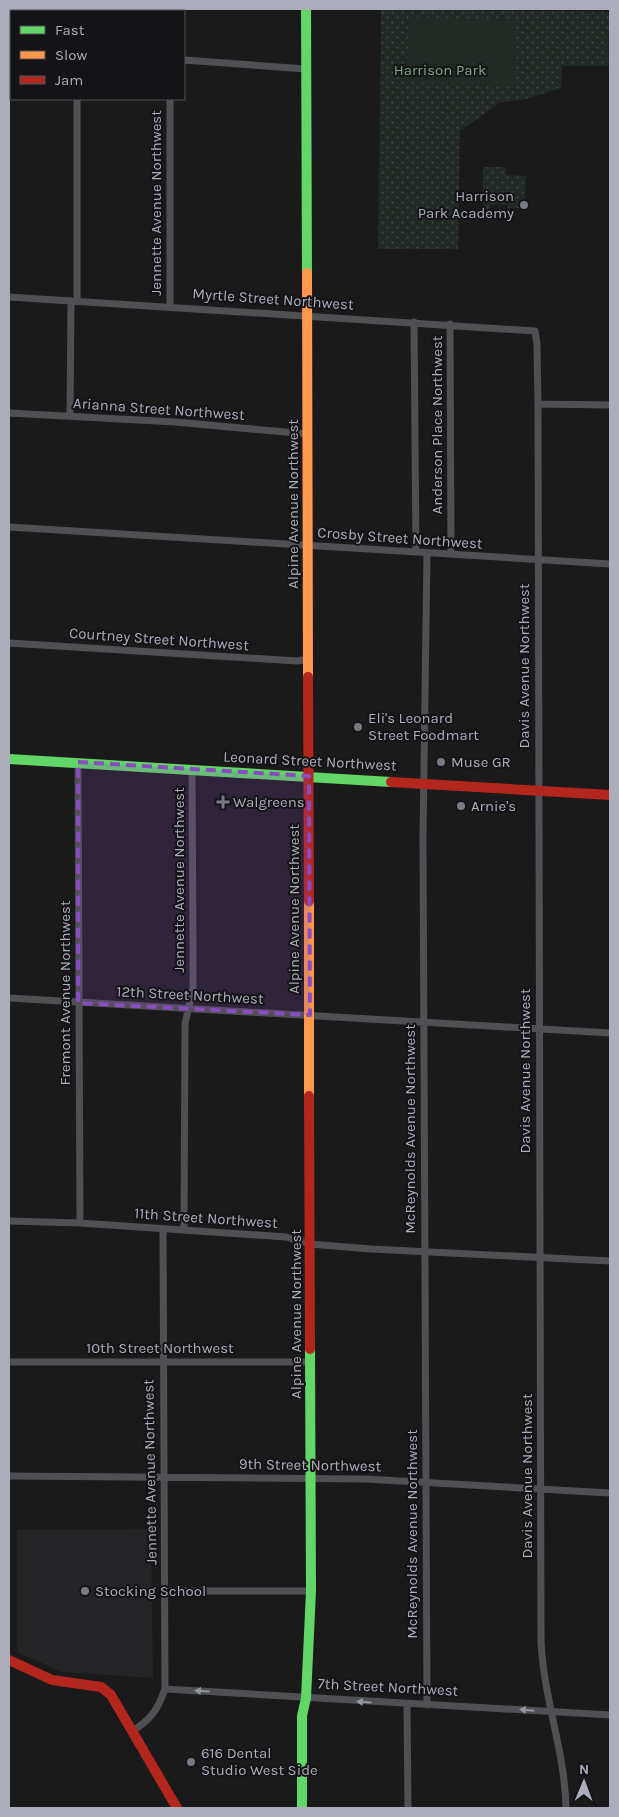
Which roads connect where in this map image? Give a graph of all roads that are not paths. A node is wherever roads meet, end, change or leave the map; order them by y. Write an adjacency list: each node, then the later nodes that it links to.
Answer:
1 (306, 9): 3 (main road, Alpine Avenue Northwest)
2 (185, 60): 3 (street)
3 (306, 68): 9 (main road, Alpine Avenue Northwest)
4 (77, 100): 7 (street)
5 (170, 100): 8 (street, Jennette Avenue Northwest)
6 (9, 297): 7 (street, Myrtle Street Northwest)
7 (74, 301): 8 (street, Myrtle Street Northwest); 16 (street)
8 (170, 307): 9 (street, Myrtle Street Northwest)
9 (307, 316): 10 (street, Myrtle Street Northwest); 17 (main road, Alpine Avenue Northwest)
10 (414, 322): 11 (street, Myrtle Street Northwest); 20 (street)
11 (450, 324): 12 (street, Myrtle Street Northwest); 22 (street, Anderson Place Northwest)
12 (535, 331): 13 (street, Davis Avenue Northwest)
13 (538, 404): 14 (street); 23 (street, Davis Avenue Northwest)
14 (610, 405)
15 (9, 412): 16 (street, Arianna Street Northwest)
16 (70, 416): 17 (street, Arianna Street Northwest)
17 (307, 434): 19 (main road, Alpine Avenue Northwest)
18 (9, 527): 19 (street, Crosby Street Northwest)
19 (308, 546): 20 (street, Crosby Street Northwest); 26 (main road, Alpine Avenue Northwest)
20 (416, 552): 21 (street, Crosby Street Northwest)
21 (427, 553): 22 (street, Crosby Street Northwest); 31 (street, McReynolds Avenue Northwest)
22 (451, 554): 23 (street, Crosby Street Northwest)
23 (538, 561): 24 (street, Crosby Street Northwest); 32 (street, Davis Avenue Northwest)
24 (610, 564)
25 (9, 643): 26 (street, Courtney Street Northwest)
26 (308, 659): 30 (main road, Alpine Avenue Northwest)
27 (9, 759): 28 (main road, Leonard Street Northwest)
28 (78, 762): 29 (main road, Leonard Street Northwest); 35 (street, Fremont Avenue Northwest)
29 (192, 769): 30 (main road, Leonard Street Northwest); 36 (street, Jennette Avenue Northwest)
30 (309, 776): 31 (main road, Leonard Street Northwest); 37 (main road, Alpine Avenue Northwest)
31 (423, 783): 32 (main road, Leonard Street Northwest); 38 (street, McReynolds Avenue Northwest)
32 (537, 791): 33 (main road, Leonard Street Northwest); 39 (street, Davis Avenue Northwest)
33 (610, 796)
34 (9, 998): 35 (street, 12th Street Northwest)
35 (78, 1003): 36 (street, 12th Street Northwest); 42 (street, Fremont Avenue Northwest)
36 (189, 1008): 37 (street, 12th Street Northwest); 44 (street, Jennette Avenue Northwest)
37 (310, 1015): 38 (street, 12th Street Northwest); 45 (main road, Alpine Avenue Northwest)
38 (423, 1022): 39 (street, 12th Street Northwest); 46 (street, McReynolds Avenue Northwest)
39 (539, 1030): 40 (street, 12th Street Northwest); 47 (street, Davis Avenue Northwest)
40 (610, 1033)
41 (9, 1221): 42 (street, 11th Street Northwest)
42 (80, 1223): 43 (street, 11th Street Northwest)
43 (163, 1229): 44 (street, 11th Street Northwest); 49 (street, Jennette Avenue Northwest)
44 (184, 1230): 45 (street, 11th Street Northwest)
45 (310, 1244): 46 (street, 11th Street Northwest); 51 (main road, Alpine Avenue Northwest)
46 (424, 1252): 47 (street, 11th Street Northwest); 55 (street, McReynolds Avenue Northwest)
47 (540, 1258): 48 (street, 11th Street Northwest); 56 (street, Davis Avenue Northwest)
48 (610, 1261)
49 (163, 1361): 50 (street, 10th Street Northwest); 51 (street, 10th Street Northwest); 53 (street, Jennette Avenue Northwest)
50 (9, 1362)
51 (311, 1362): 54 (main road, Alpine Avenue Northwest)
52 (9, 1476): 53 (street, 9th Street Northwest)
53 (164, 1477): 54 (street, 9th Street Northwest); 58 (street, Jennette Avenue Northwest)
54 (311, 1478): 55 (street, 9th Street Northwest); 59 (main road, Alpine Avenue Northwest)
55 (426, 1483): 56 (street, 9th Street Northwest); 64 (street, McReynolds Avenue Northwest)
56 (541, 1490): 57 (street, 9th Street Northwest); 65 (street, Davis Avenue Northwest)
57 (610, 1493)
58 (165, 1591): 59 (street); 61 (street, Jennette Avenue Northwest)
59 (311, 1591): 62 (main road, Alpine Avenue Northwest)
60 (9, 1660): 67 (main road)
61 (165, 1689): 62 (street, 7th Street Northwest, one-way to 61); 67 (street, Jennette Avenue Northwest)
62 (306, 1698): 63 (street, 7th Street Northwest, one-way to 62); 70 (main road, Alpine Avenue Northwest)
63 (407, 1704): 64 (street, 7th Street Northwest); 71 (street)
64 (427, 1705): 65 (street, 7th Street Northwest, one-way to 64)
65 (550, 1712): 66 (street, 7th Street Northwest); 72 (street, Davis Avenue Northwest)
66 (610, 1715)
67 (132, 1731): 68 (main road)
68 (177, 1808): 69 (main road)
69 (183, 1808)
70 (302, 1808)
71 (408, 1808)
72 (566, 1808)

